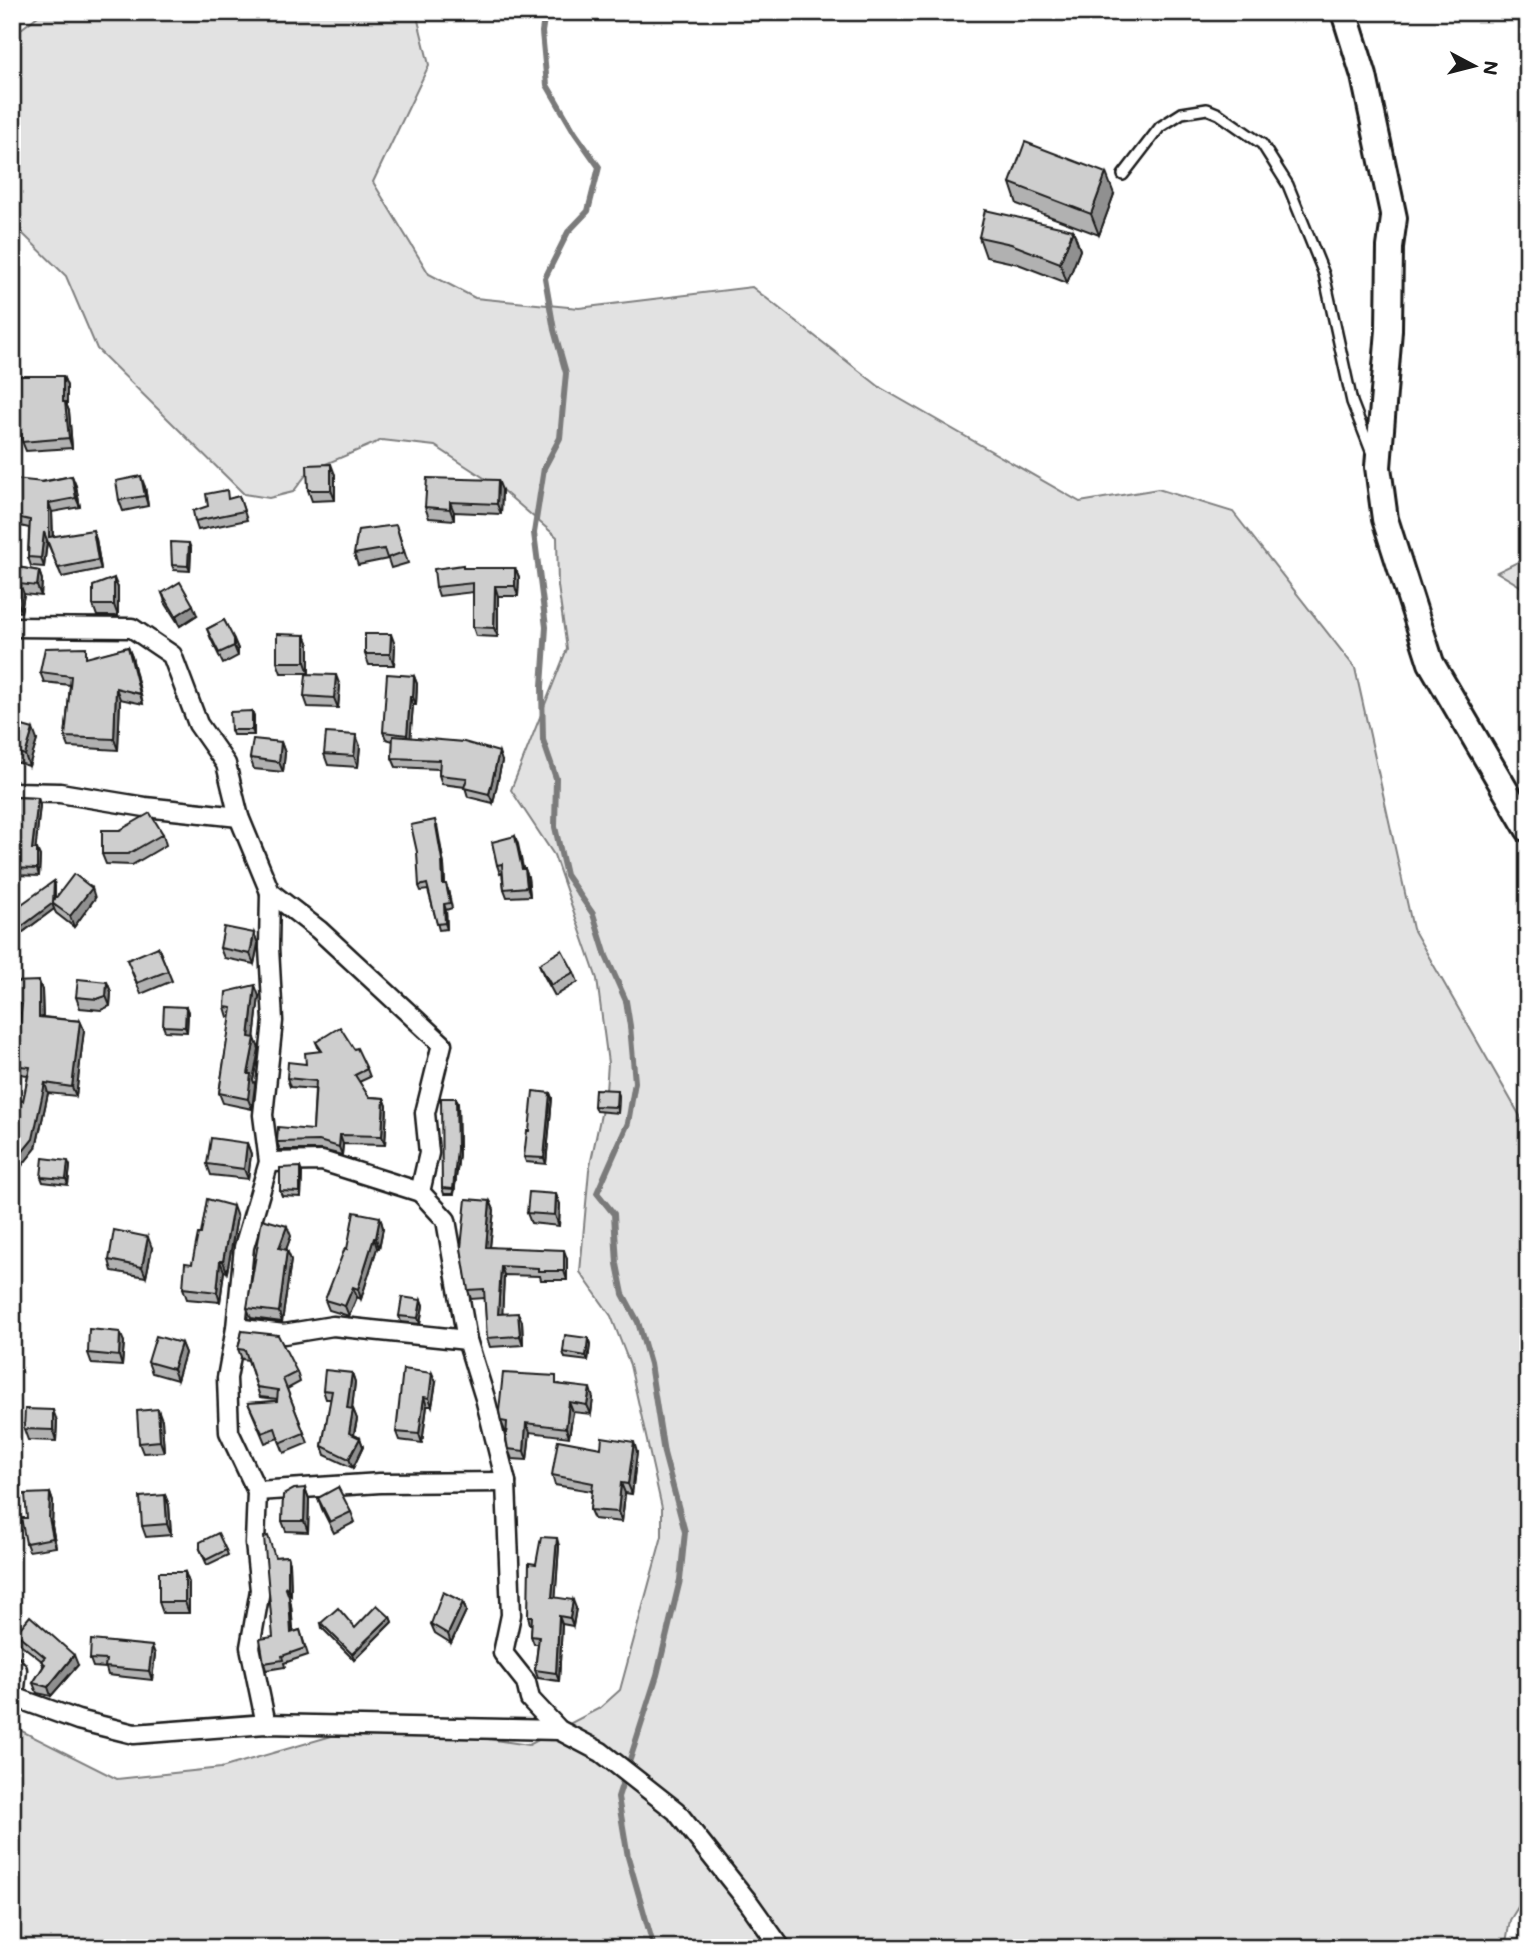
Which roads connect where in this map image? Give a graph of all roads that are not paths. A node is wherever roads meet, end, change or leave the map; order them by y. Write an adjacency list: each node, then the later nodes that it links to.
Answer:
1 (1344, 12): 3 (street)
2 (1123, 175): 3 (lane)
3 (1378, 467): 7 (street)
4 (12, 627): 6 (street)
5 (12, 792): 6 (street)
6 (239, 817): 8 (street)
7 (1528, 829)
8 (270, 891): 9 (street); 10 (street)
9 (269, 1162): 10 (street); 11 (street)
10 (420, 1192): 12 (street)
11 (236, 1328): 12 (street); 14 (street)
12 (467, 1340): 13 (street)
13 (506, 1482): 14 (street); 17 (street)
14 (257, 1491): 16 (street)
15 (12, 1665): 16 (street)
16 (266, 1724): 17 (street)
17 (559, 1730): 18 (street)
18 (781, 1948)

